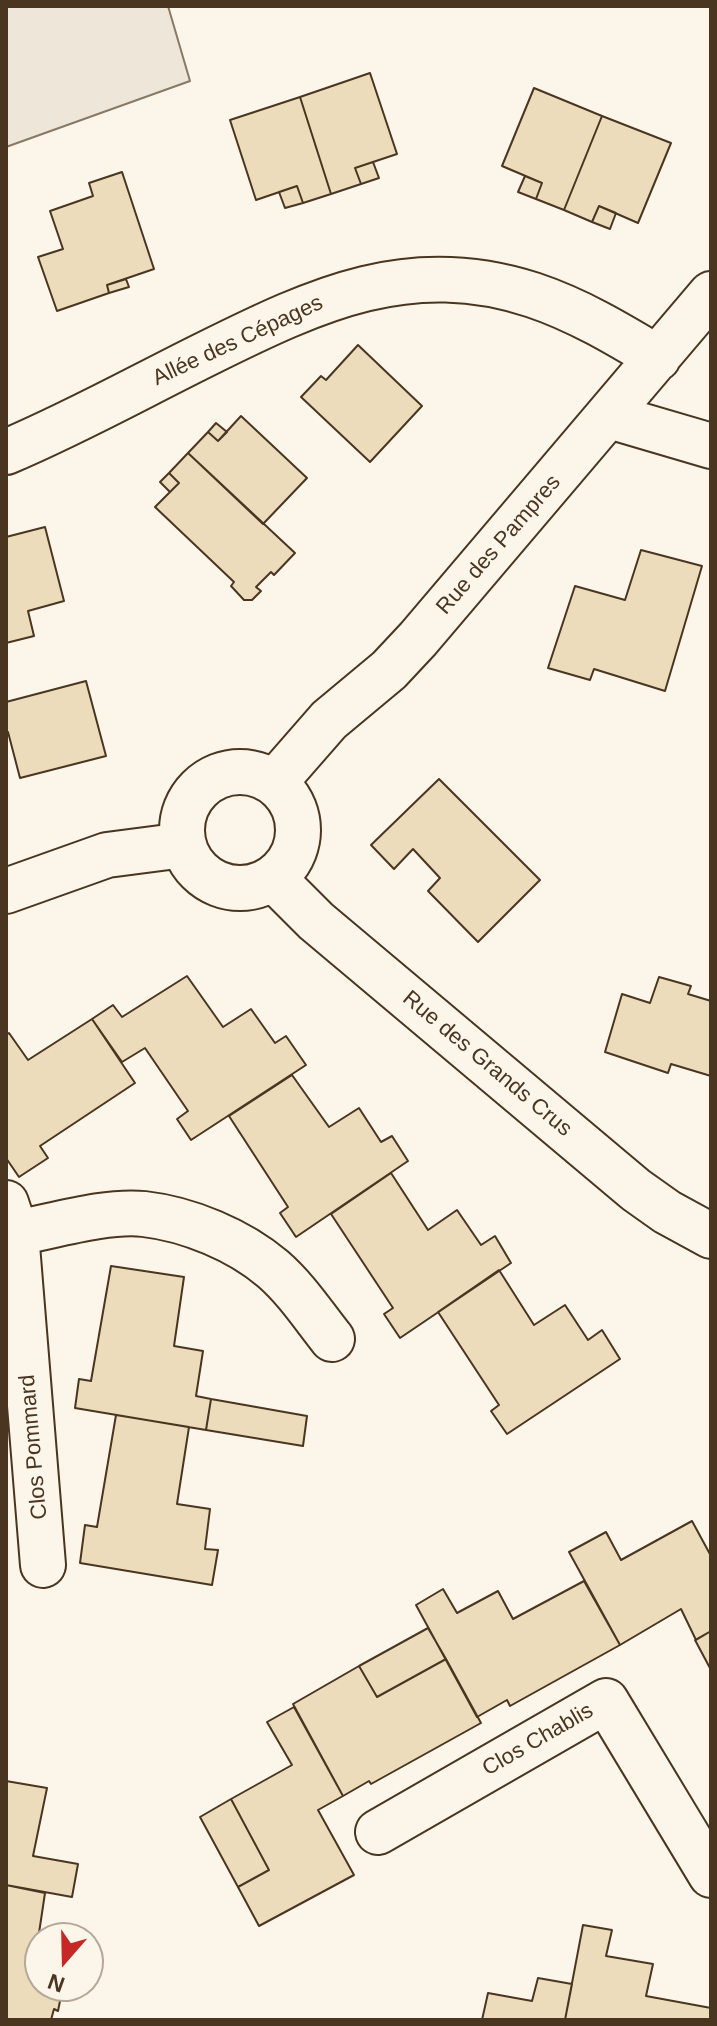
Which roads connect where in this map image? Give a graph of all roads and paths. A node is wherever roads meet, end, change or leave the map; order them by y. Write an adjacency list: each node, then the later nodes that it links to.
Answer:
1 (711, 294): 2 (street, Rue des Pampres)
2 (658, 358): 3 (street, Rue des Pampres); 5 (street, Allée des Cépages)
3 (609, 416): 4 (street); 6 (street, Rue des Pampres)
4 (711, 446)
5 (6, 452)
6 (274, 783): 7 (street); 8 (street)
7 (184, 845): 8 (street); 9 (street)
8 (273, 878): 11 (street, Rue des Grands Crus)
9 (6, 891)
10 (11, 1218): 12 (street, Clos Pommard); 13 (street, Clos Pommard)
11 (711, 1236)
12 (332, 1339)
13 (43, 1565)
14 (378, 1832): 15 (street, Clos Chablis)
15 (711, 1875)

